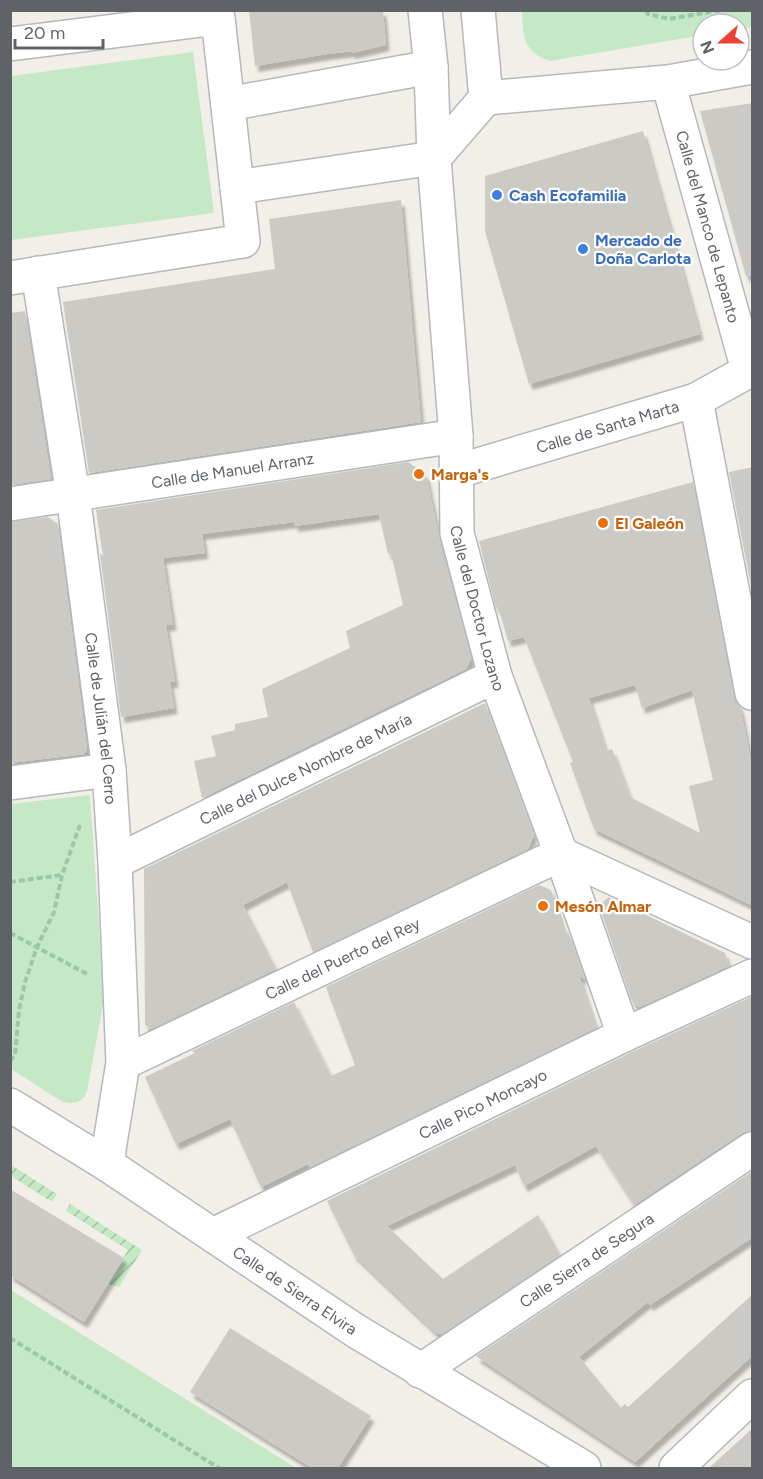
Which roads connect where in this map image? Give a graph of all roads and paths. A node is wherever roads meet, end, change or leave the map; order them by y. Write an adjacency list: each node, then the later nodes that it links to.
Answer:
1 (425, 10): 6 (street, Calle del Doctor Lozano)
2 (478, 10): 9 (street)
3 (646, 10): 4 (path)
4 (723, 10)
5 (10, 44): 10 (street)
6 (431, 67): 9 (street); 10 (street); 11 (street, Calle del Doctor Lozano)
7 (753, 67): 8 (street)
8 (668, 82): 9 (street); 14 (street, Calle del Manco de Lepanto)
9 (486, 98): 11 (street)
10 (228, 104): 12 (street)
11 (434, 158): 12 (street); 16 (street, Calle del Doctor Lozano)
12 (237, 187): 13 (street)
13 (24, 275): 18 (street, Calle de Julián del Cerro)
14 (750, 370): 15 (street, Calle de Santa Marta)
15 (696, 400): 17 (street, Calle de Santa Marta); 21 (street)
16 (456, 436): 17 (street, Calle del Doctor Lozano); 18 (street, Calle de Manuel Arranz)
17 (458, 471): 20 (street, Calle del Doctor Lozano)
18 (72, 495): 19 (street, Calle de Manuel Arranz); 22 (street, Calle de Julián del Cerro)
19 (10, 504)
20 (495, 676): 25 (street, Calle del Doctor Lozano); 26 (street, Calle del Dulce Nombre de María)
21 (753, 693)
22 (108, 770): 23 (street); 26 (street, Calle de Julián del Cerro)
23 (10, 783)
24 (81, 820): 27 (path)
25 (561, 854): 30 (street); 34 (street, Calle del Doctor Lozano); 36 (street, Calle del Puerto del Rey)
26 (115, 862): 33 (street, Calle de Julián del Cerro)
27 (63, 875): 28 (path); 31 (path)
28 (10, 882)
29 (10, 933): 31 (path)
30 (753, 942)
31 (37, 947): 33 (path); 35 (path)
32 (753, 976): 34 (street, Calle Pico Moncayo)
33 (120, 994): 36 (street, Calle de Julián del Cerro)
34 (624, 1035): 40 (street, Calle Pico Moncayo)
35 (10, 1061)
36 (123, 1063): 39 (street, Calle de Julián del Cerro)
37 (10, 1105): 39 (street, Calle de Sierra Elvira)
38 (753, 1149): 42 (street, Calle Sierra de Segura)
39 (108, 1165): 40 (street, Calle de Sierra Elvira)
40 (213, 1235): 42 (street, Calle de Sierra Elvira)
41 (10, 1338): 44 (path)
42 (420, 1371): 45 (street, Calle de Sierra Elvira)
43 (753, 1396): 46 (street)
44 (219, 1468)
45 (584, 1468)
46 (676, 1468)

